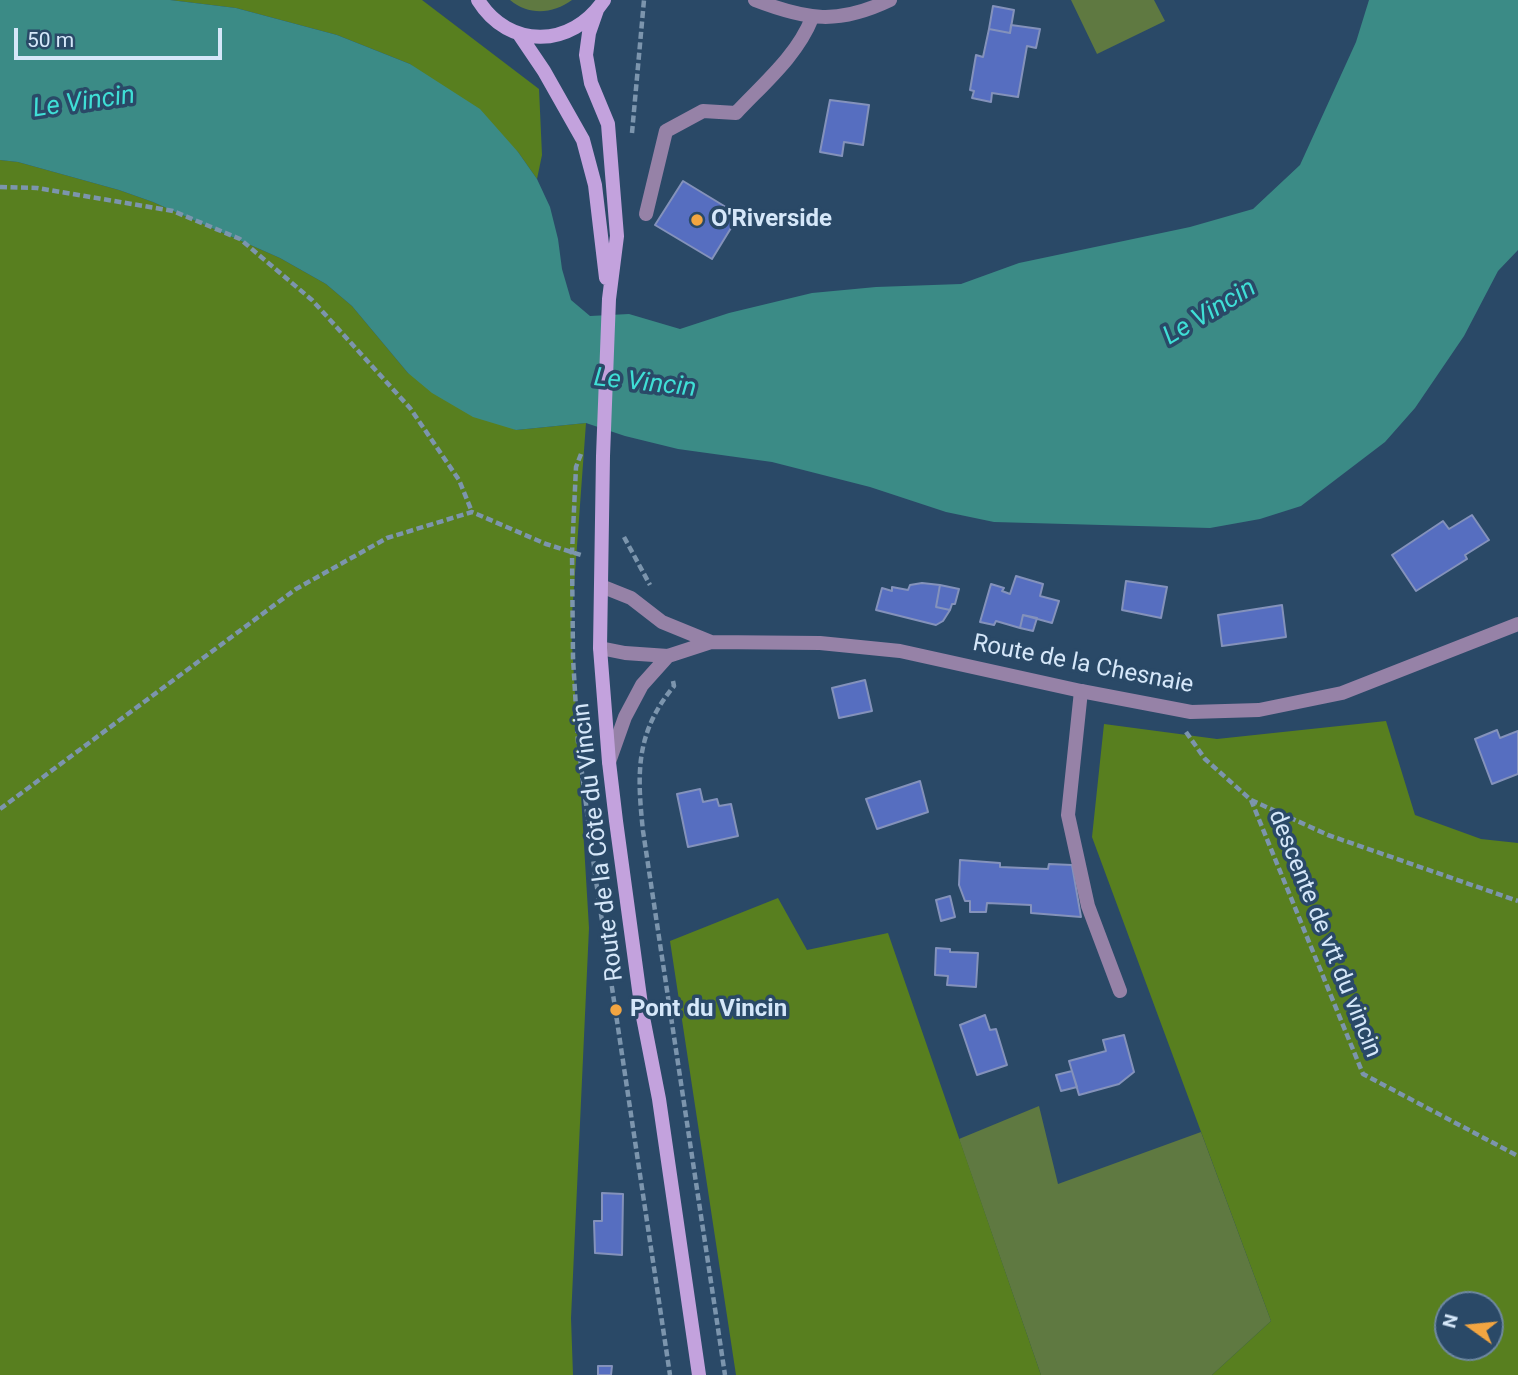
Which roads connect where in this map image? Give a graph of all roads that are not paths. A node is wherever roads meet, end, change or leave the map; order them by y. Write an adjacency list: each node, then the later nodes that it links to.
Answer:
1 (478, 0): 6 (main road)
2 (755, 0): 5 (street)
3 (890, 0): 5 (street)
4 (600, 5): 6 (main road); 8 (main road, Route de la Côte du Vincin)
5 (812, 18): 7 (street)
6 (519, 34): 8 (main road, Route de la Côte du Vincin)
7 (646, 214)
8 (609, 299): 9 (main road, Route de la Côte du Vincin)
9 (601, 586): 11 (street, Route de la Chesnaie); 12 (main road, Route de la Côte du Vincin)
10 (1518, 624): 14 (street, Route de la Chesnaie)
11 (711, 642): 13 (street, Route de la Chesnaie); 14 (street, Route de la Chesnaie)
12 (600, 649): 13 (street, Route de la Chesnaie); 15 (main road, Route de la Côte du Vincin)
13 (668, 656): 15 (street)
14 (1081, 691): 16 (street)
15 (609, 762): 17 (main road, Route de la Côte du Vincin)
16 (1120, 991)
17 (699, 1375)

